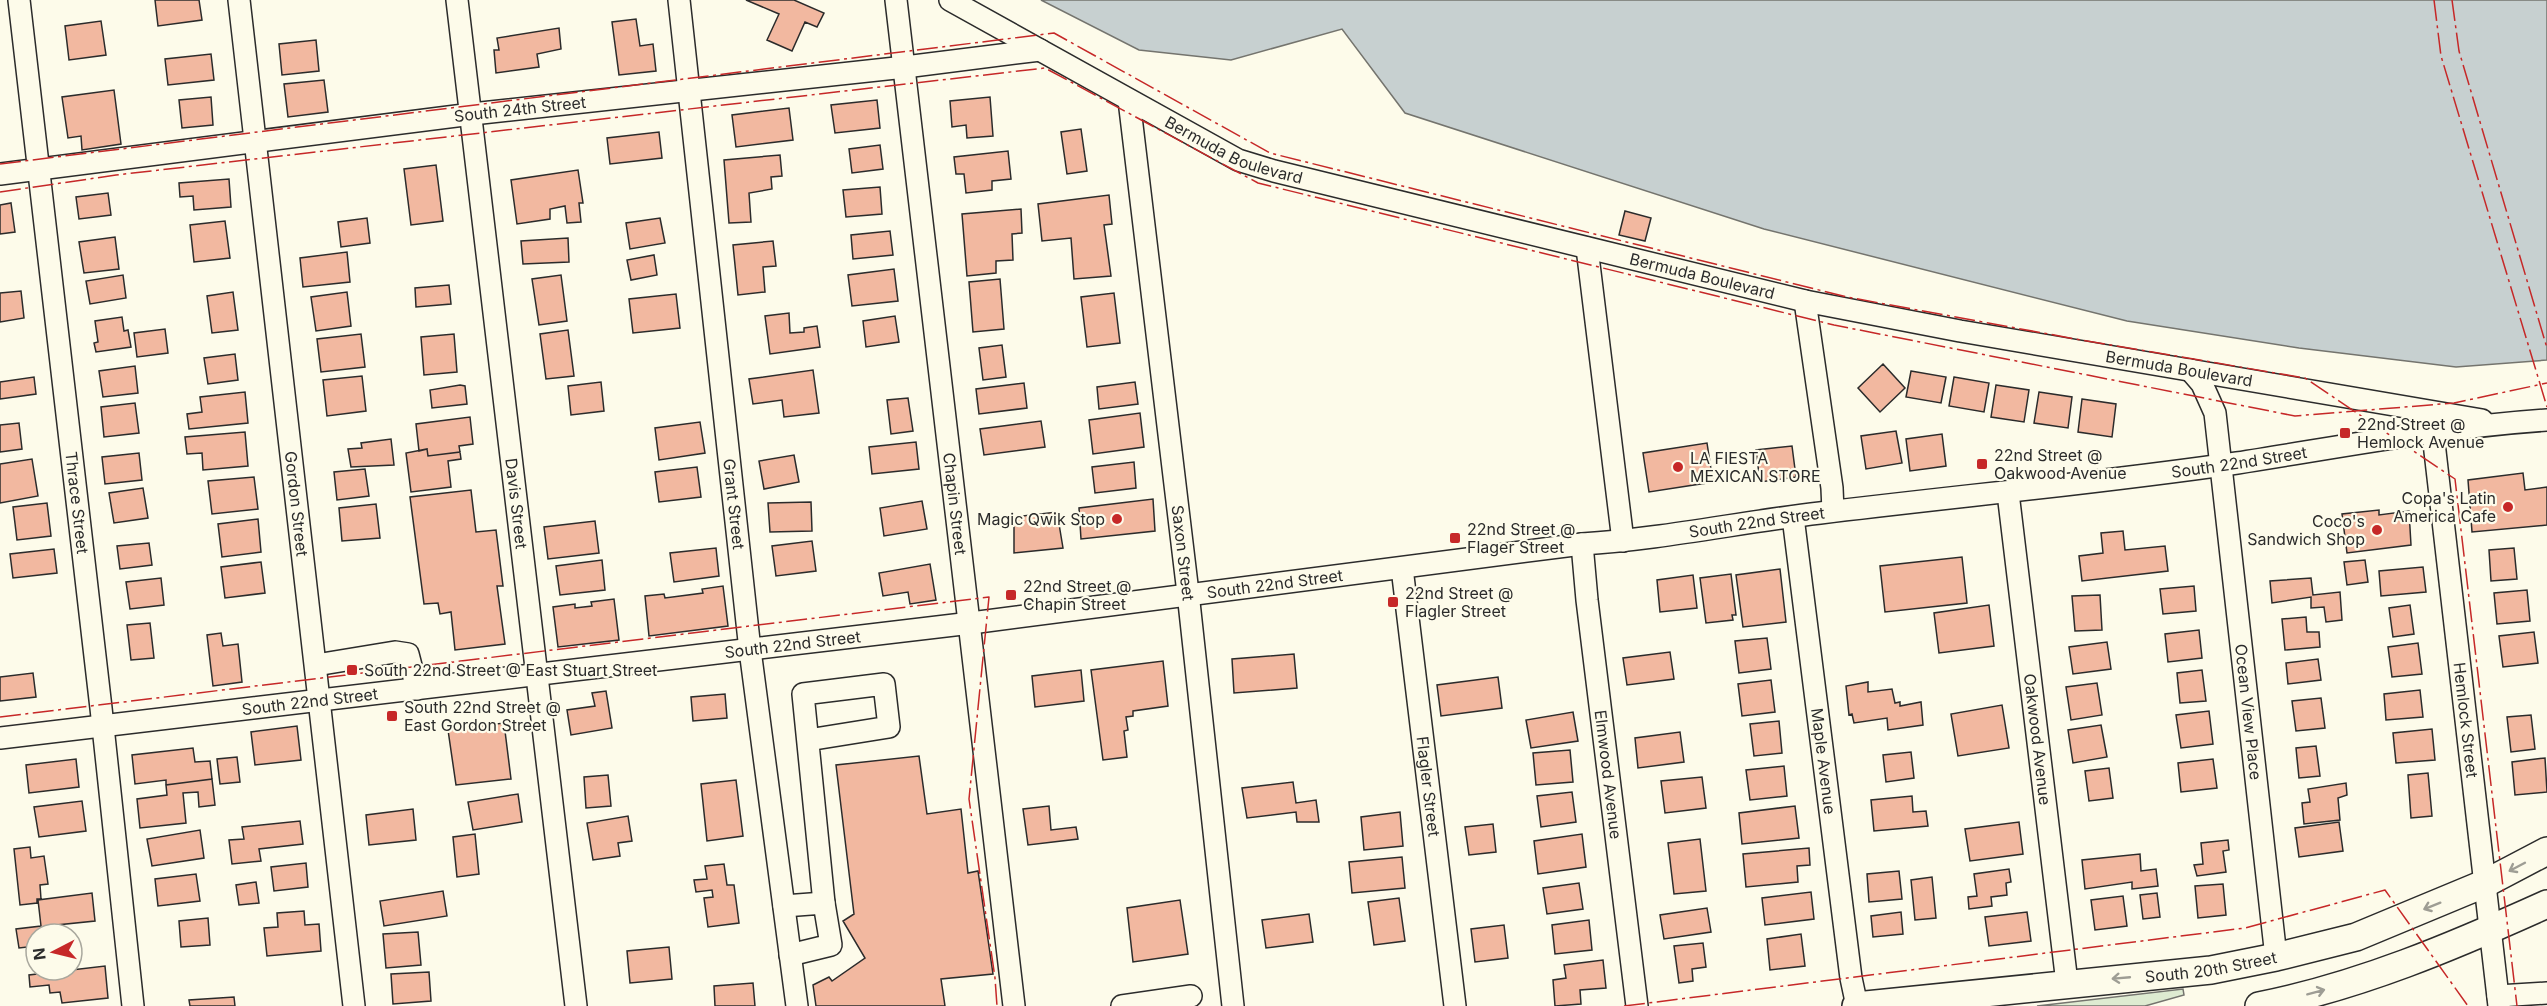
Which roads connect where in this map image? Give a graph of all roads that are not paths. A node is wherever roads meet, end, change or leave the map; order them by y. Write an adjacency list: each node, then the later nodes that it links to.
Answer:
1 (19, 0): 13 (street, Thrace Street)
2 (239, 0): 12 (street, Gordon Street)
3 (458, 0): 11 (street, Davis Street)
4 (679, 0): 9 (street, Grant Street)
5 (896, 0): 8 (street, Chapin Street)
6 (950, 0): 7 (street, Bermuda Boulevard)
7 (1040, 50): 8 (street, South 24th Street); 10 (street, Bermuda Boulevard)
8 (905, 67): 9 (street, South 24th Street); 29 (street, Chapin Street)
9 (689, 89): 11 (street, South 24th Street); 30 (street, Grant Street)
10 (1129, 100): 15 (street, Bermuda Boulevard); 28 (street, Saxon Street)
11 (472, 114): 12 (street, South 24th Street); 32 (street, Davis Street)
12 (256, 141): 13 (street, South 24th Street); 31 (street, Gordon Street)
13 (40, 169): 14 (street, South 24th Street); 35 (street, Thrace Street)
14 (0, 174)
15 (1587, 248): 16 (street, Bermuda Boulevard); 25 (street)
16 (1805, 301): 17 (street, Bermuda Boulevard); 23 (street)
17 (2190, 370): 19 (street, Bermuda Boulevard); 21 (street, Ocean View Place)
18 (2547, 420): 19 (street, South 22nd Street)
19 (2499, 423): 20 (street, South 22nd Street)
20 (2433, 434): 21 (street, South 22nd Street); 39 (street, Hemlock Street)
21 (2219, 465): 22 (street, South 22nd Street); 45 (street, Ocean View Place)
22 (2008, 493): 23 (street, South 22nd Street); 46 (street, Oakwood Avenue)
23 (1833, 511): 24 (street, South 22nd Street)
24 (1793, 517): 25 (street, South 22nd Street); 60 (street, Maple Avenue)
25 (1623, 541): 26 (street, South 22nd Street)
26 (1582, 544): 27 (street, South 22nd Street); 59 (street, Elmwood Avenue)
27 (1402, 568): 28 (street, South 22nd Street); 58 (street, Flagler Street)
28 (1188, 593): 29 (street, South 22nd Street); 57 (street, Saxon Street)
29 (971, 622): 30 (street, South 22nd Street); 55 (street, Chapin Street)
30 (750, 650): 32 (street, South 22nd Street); 42 (street, Grant Street)
31 (316, 665): 33 (street); 34 (street, Gordon Street)
32 (536, 674): 33 (street, South 22nd Street); 53 (street, Davis Street)
33 (417, 689): 34 (street, South 22nd Street)
34 (321, 701): 35 (street, South 22nd Street); 52 (street, Gordon Street)
35 (103, 726): 36 (street, South 22nd Street); 51 (street, Thrace Street)
36 (0, 738)
37 (808, 740): 40 (street)
38 (2547, 851): 39 (main road, South 20th Street, one-way to 39)
39 (2486, 883): 43 (street, Hemlock Street); 45 (main road, South 20th Street, one-way to 45)
40 (824, 903): 42 (street); 44 (street)
41 (2547, 904): 43 (main road)
42 (784, 906): 44 (street, Grant Street)
43 (2491, 930): 49 (street, Hemlock Street); 50 (main road, one-way to 43)
44 (790, 954): 54 (street, Grant Street)
45 (2276, 957): 46 (main road, South 20th Street, one-way to 46)
46 (2067, 983): 60 (main road, South 20th Street)
47 (2547, 993): 49 (street)
48 (1191, 996): 56 (street)
49 (2499, 1001)
50 (2273, 1005)
51 (133, 1006)
52 (354, 1006)
53 (576, 1006)
54 (797, 1006)
55 (1014, 1006)
56 (1122, 1006)
57 (1233, 1006)
58 (1455, 1006)
59 (1637, 1006)
60 (1856, 1006)

